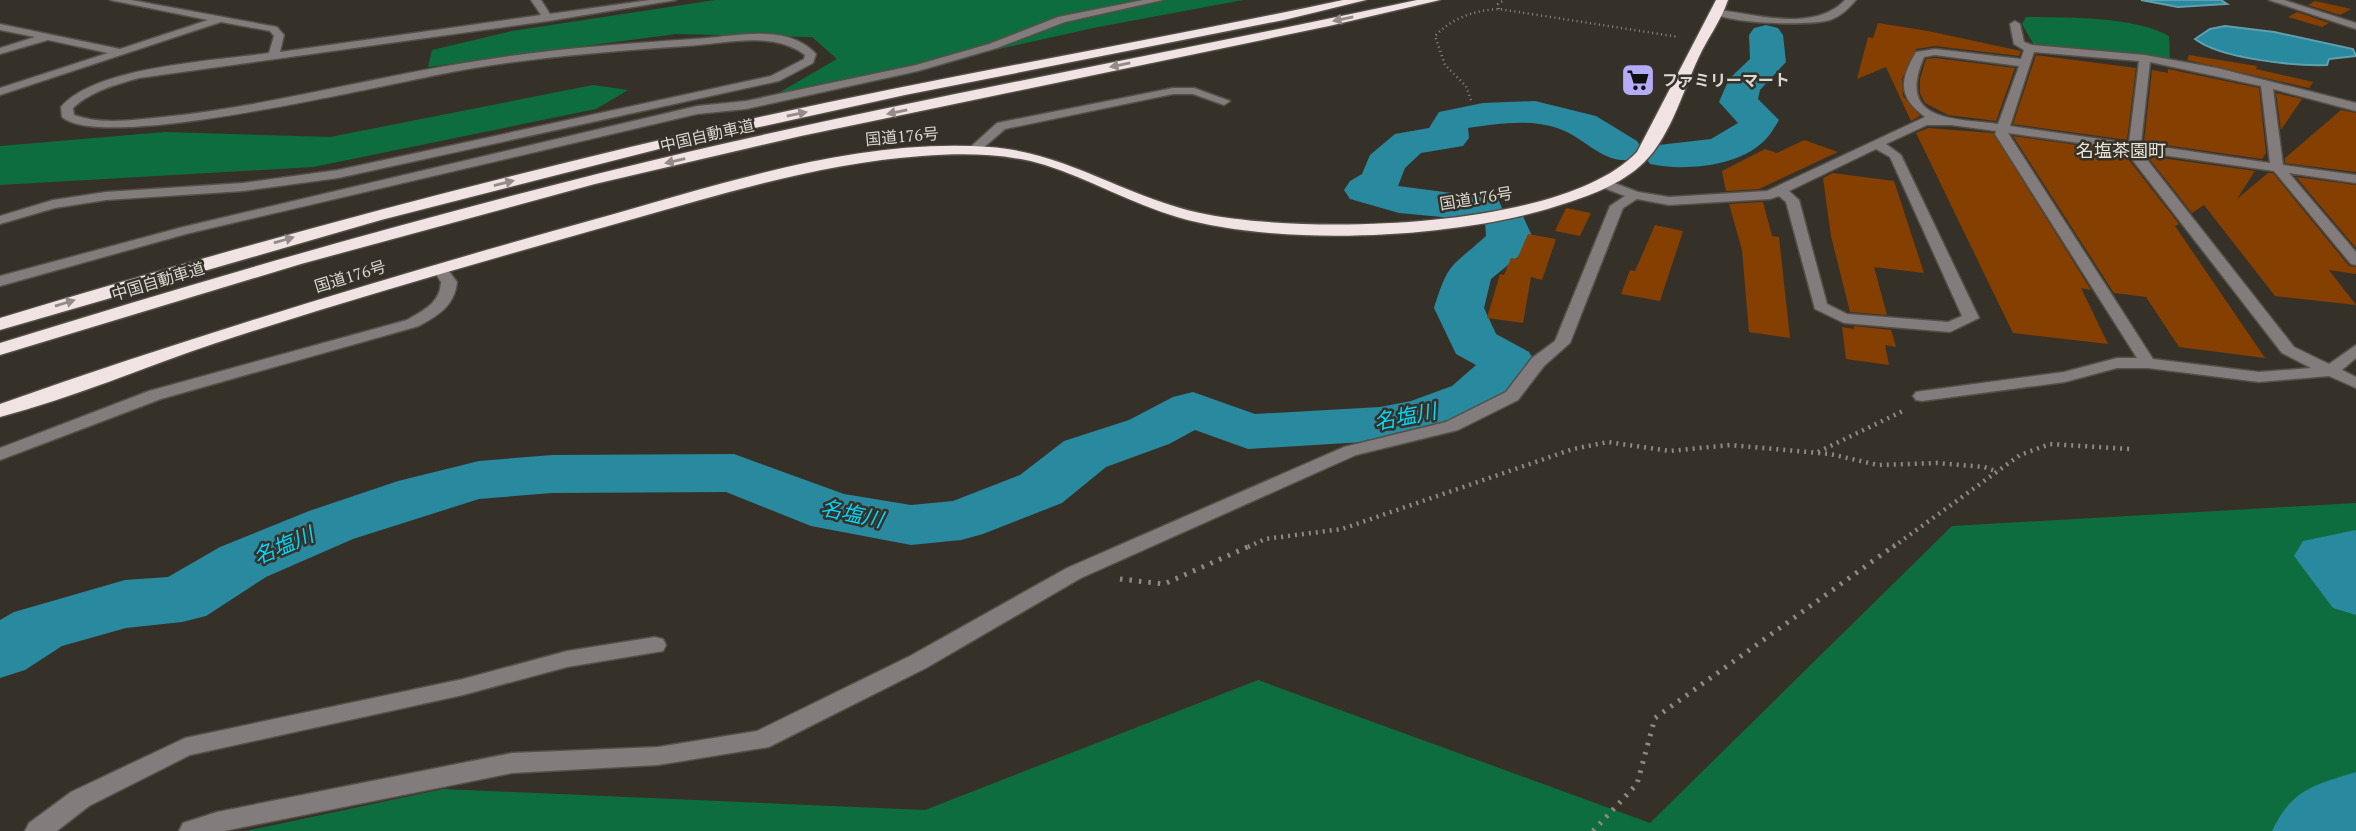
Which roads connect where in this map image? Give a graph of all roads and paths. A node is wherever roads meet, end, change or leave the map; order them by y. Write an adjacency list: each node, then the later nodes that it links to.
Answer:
1 (115, 0): 13 (street)
2 (536, 0): 12 (street)
3 (671, 0): 12 (street)
4 (1158, 0): 43 (street)
5 (1360, 0): 44 (highway, 中国自動車道, one-way to 5)
6 (1434, 0): 45 (highway, 中国自動車道, one-way to 45)
7 (1504, 0): 11 (path)
8 (1850, 0): 10 (street)
9 (2274, 0): 15 (street)
10 (1721, 6): 18 (highway, 国道176号)
11 (1499, 9): 18 (path); 27 (path)
12 (548, 18): 22 (street)
13 (221, 19): 21 (street); 22 (street)
14 (2015, 24): 19 (street)
15 (2356, 26)
16 (0, 27): 17 (street)
17 (48, 36): 20 (street); 21 (street)
18 (1700, 40): 37 (highway, 国道176号)
19 (2030, 48): 23 (street); 24 (street)
20 (0, 51)
21 (122, 52): 26 (street)
22 (274, 57): 40 (street)
23 (2145, 58): 25 (street); 33 (street)
24 (2025, 63): 30 (street); 31 (street)
25 (2266, 83): 29 (street); 35 (street)
26 (0, 92)
27 (1471, 100)
28 (1224, 101): 34 (street)
29 (2356, 107)
30 (1938, 121): 31 (street); 32 (street)
31 (2004, 128): 33 (street); 47 (street)
32 (1877, 144): 38 (street); 38 (street)
33 (2136, 148): 35 (street); 48 (street)
34 (972, 151): 37 (highway, 国道176号); 42 (highway, 国道176号)
35 (2277, 167): 36 (street); 41 (street)
36 (2356, 179)
37 (1604, 183): 39 (street)
38 (1780, 190): 39 (street)
39 (1635, 195): 56 (street)
40 (0, 220)
41 (2356, 261)
42 (440, 269): 51 (highway, 国道176号); 54 (street)
43 (0, 281)
44 (0, 324)
45 (0, 349)
46 (2356, 350): 48 (street)
47 (2148, 363): 48 (street); 50 (street)
48 (2330, 371): 49 (street)
49 (2356, 383)
50 (1922, 396): 53 (path)
51 (0, 411)
52 (2130, 449): 55 (path)
53 (1818, 453): 55 (path); 56 (path)
54 (0, 454)
55 (1998, 472): 60 (path)
56 (1074, 573): 59 (street)
57 (655, 645): 58 (street)
58 (38, 831)
59 (192, 831)
60 (1593, 831)

